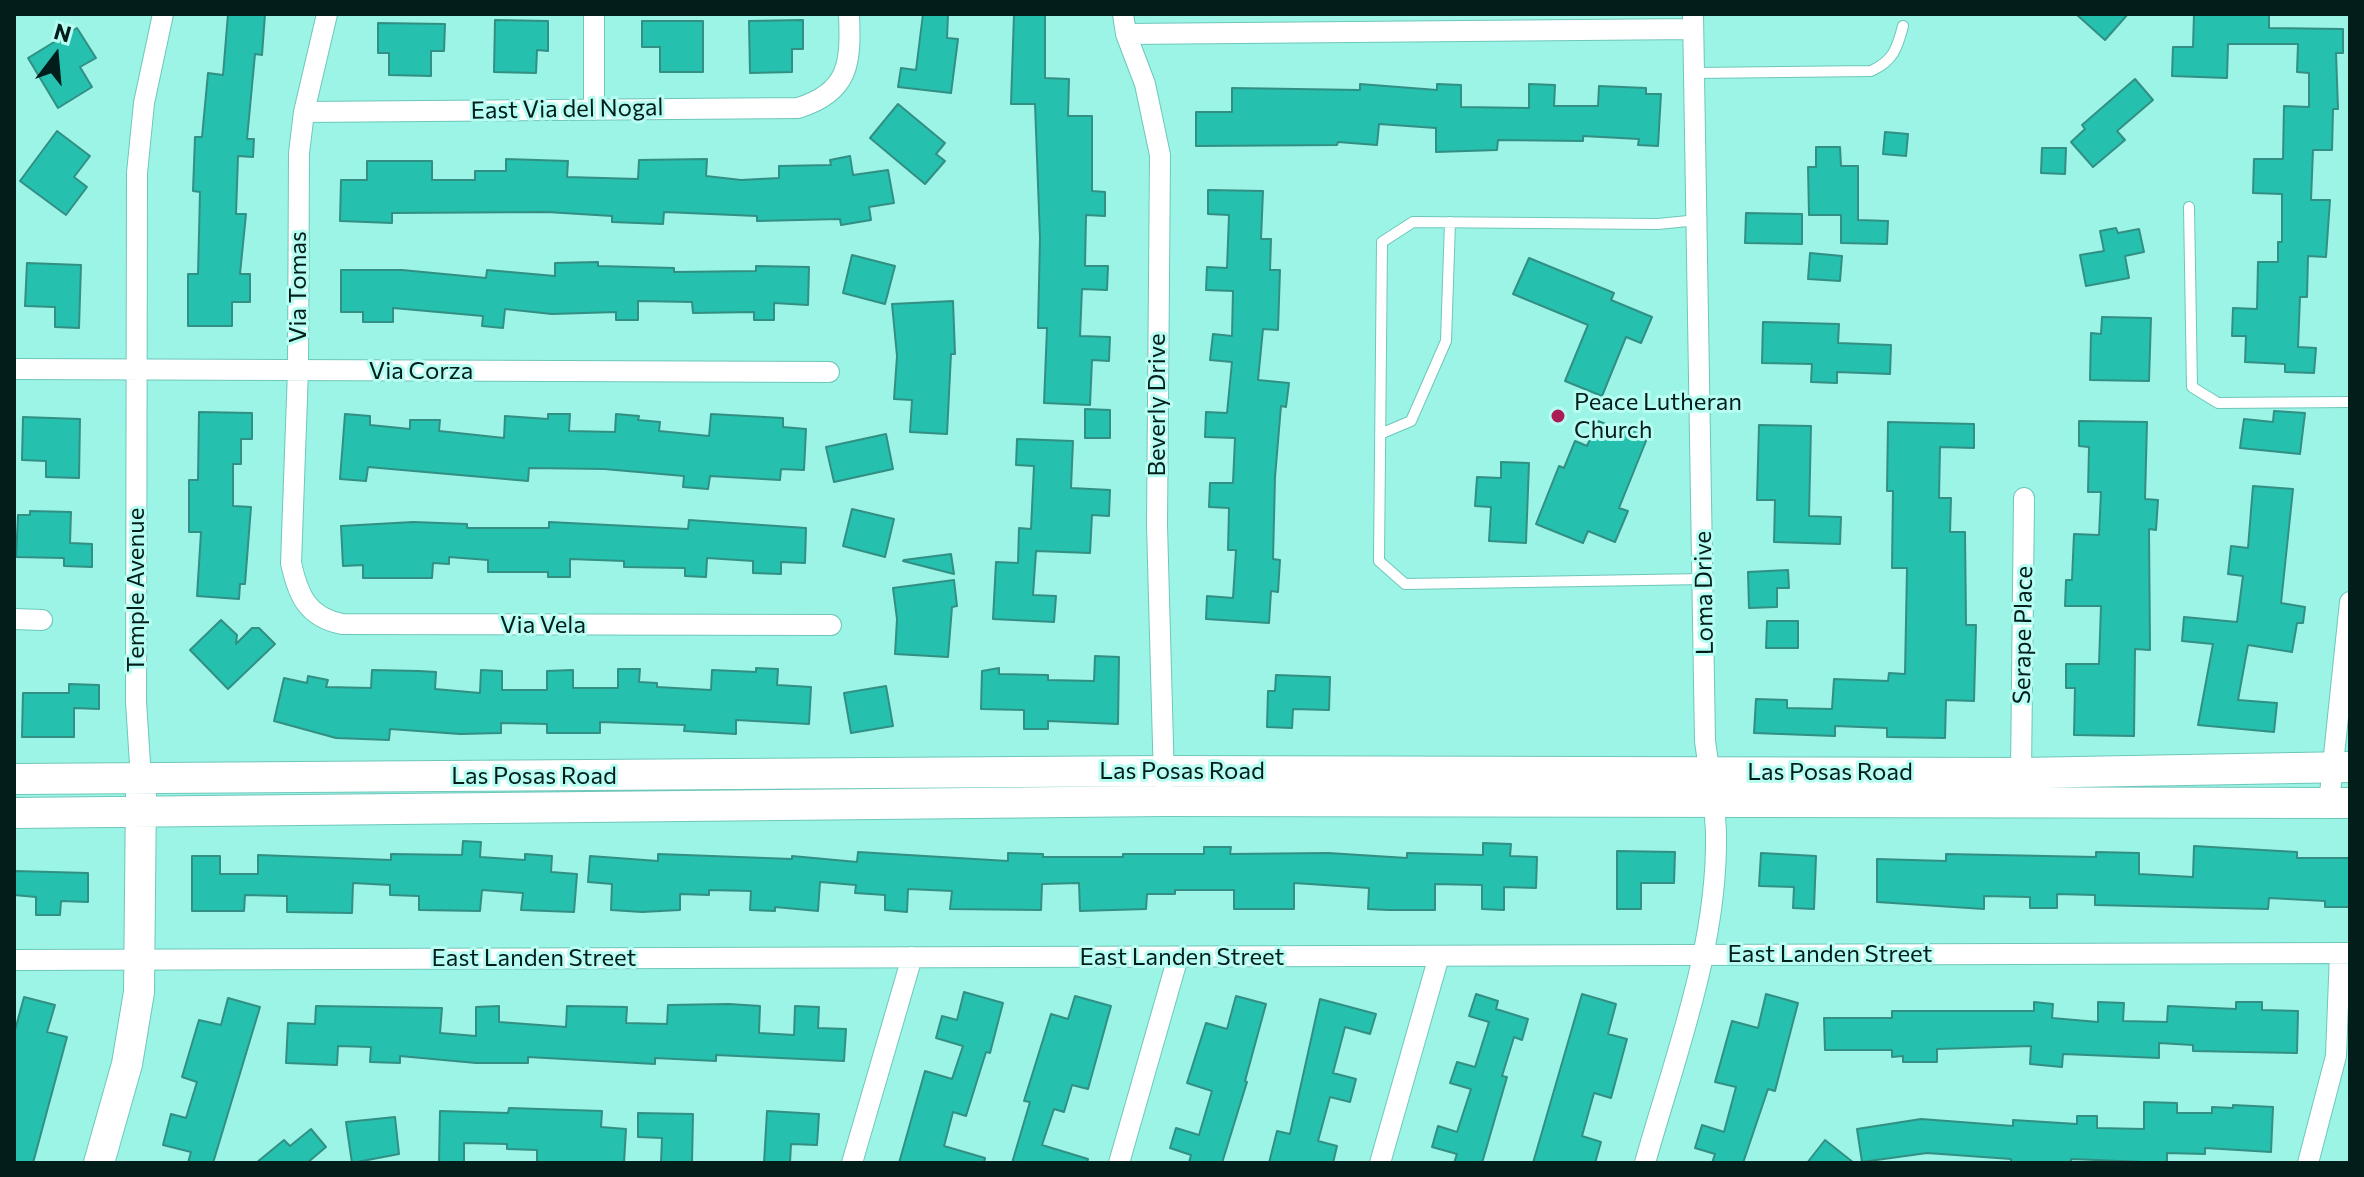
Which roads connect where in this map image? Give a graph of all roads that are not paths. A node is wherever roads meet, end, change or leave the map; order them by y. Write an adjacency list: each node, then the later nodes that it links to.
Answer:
1 (163, 14): 15 (street, Temple Avenue)
2 (327, 14): 10 (street, Via Tomas)
3 (594, 14): 9 (street)
4 (849, 14): 9 (street, East Via del Nogal)
5 (1693, 21): 6 (street); 8 (street, Loma Drive)
6 (1124, 24): 28 (street, Beverly Drive)
7 (1903, 26): 8 (lane)
8 (1695, 73): 12 (street, Loma Drive)
9 (594, 110): 10 (street, East Via del Nogal)
10 (304, 112): 16 (street, Via Tomas)
11 (2189, 207): 18 (lane)
12 (1698, 220): 13 (lane); 22 (street, Loma Drive)
13 (1450, 222): 19 (lane); 19 (lane)
14 (14, 369): 15 (street, Via Corza)
15 (138, 369): 16 (street, Via Corza); 32 (street, Temple Avenue)
16 (298, 370): 17 (street, Via Corza); 21 (street, Via Tomas)
17 (829, 372)
18 (2350, 402)
19 (1380, 434): 22 (lane)
20 (2024, 498): 30 (street, Serape Place)
21 (291, 563): 26 (street, Via Vela)
22 (1704, 579): 29 (street, Loma Drive)
23 (2350, 602): 27 (street)
24 (14, 619): 25 (street)
25 (42, 620)
26 (831, 625)
27 (2341, 767): 30 (main road, Las Posas Road); 35 (street)
28 (1163, 771): 29 (main road, Las Posas Road); 32 (main road, Las Posas Road); 33 (street, Beverly Drive)
29 (1709, 772): 30 (main road, Las Posas Road); 34 (street, Loma Drive)
30 (2021, 773)
31 (14, 779): 32 (main road, Las Posas Road)
32 (141, 779): 37 (main road, Temple Avenue)
33 (1164, 801): 34 (main road, Las Posas Road); 37 (main road, Las Posas Road)
34 (1713, 803): 35 (main road, Las Posas Road); 39 (street, Loma Drive)
35 (2340, 803)
36 (14, 813): 37 (main road, Las Posas Road)
37 (141, 813): 44 (main road, Temple Avenue)
38 (2345, 953): 39 (street, East Landen Street); 50 (street)
39 (1704, 954): 40 (street, East Landen Street); 49 (street, Loma Drive)
40 (1439, 956): 42 (street, East Landen Street); 48 (street)
41 (912, 957): 42 (street, East Landen Street); 44 (street, East Landen Street); 46 (street)
42 (1178, 957): 47 (street)
43 (14, 960): 44 (street, East Landen Street)
44 (142, 960): 45 (main road, Temple Avenue)
45 (99, 1163)
46 (852, 1163)
47 (1119, 1163)
48 (1380, 1163)
49 (1645, 1163)
50 (2308, 1163)

